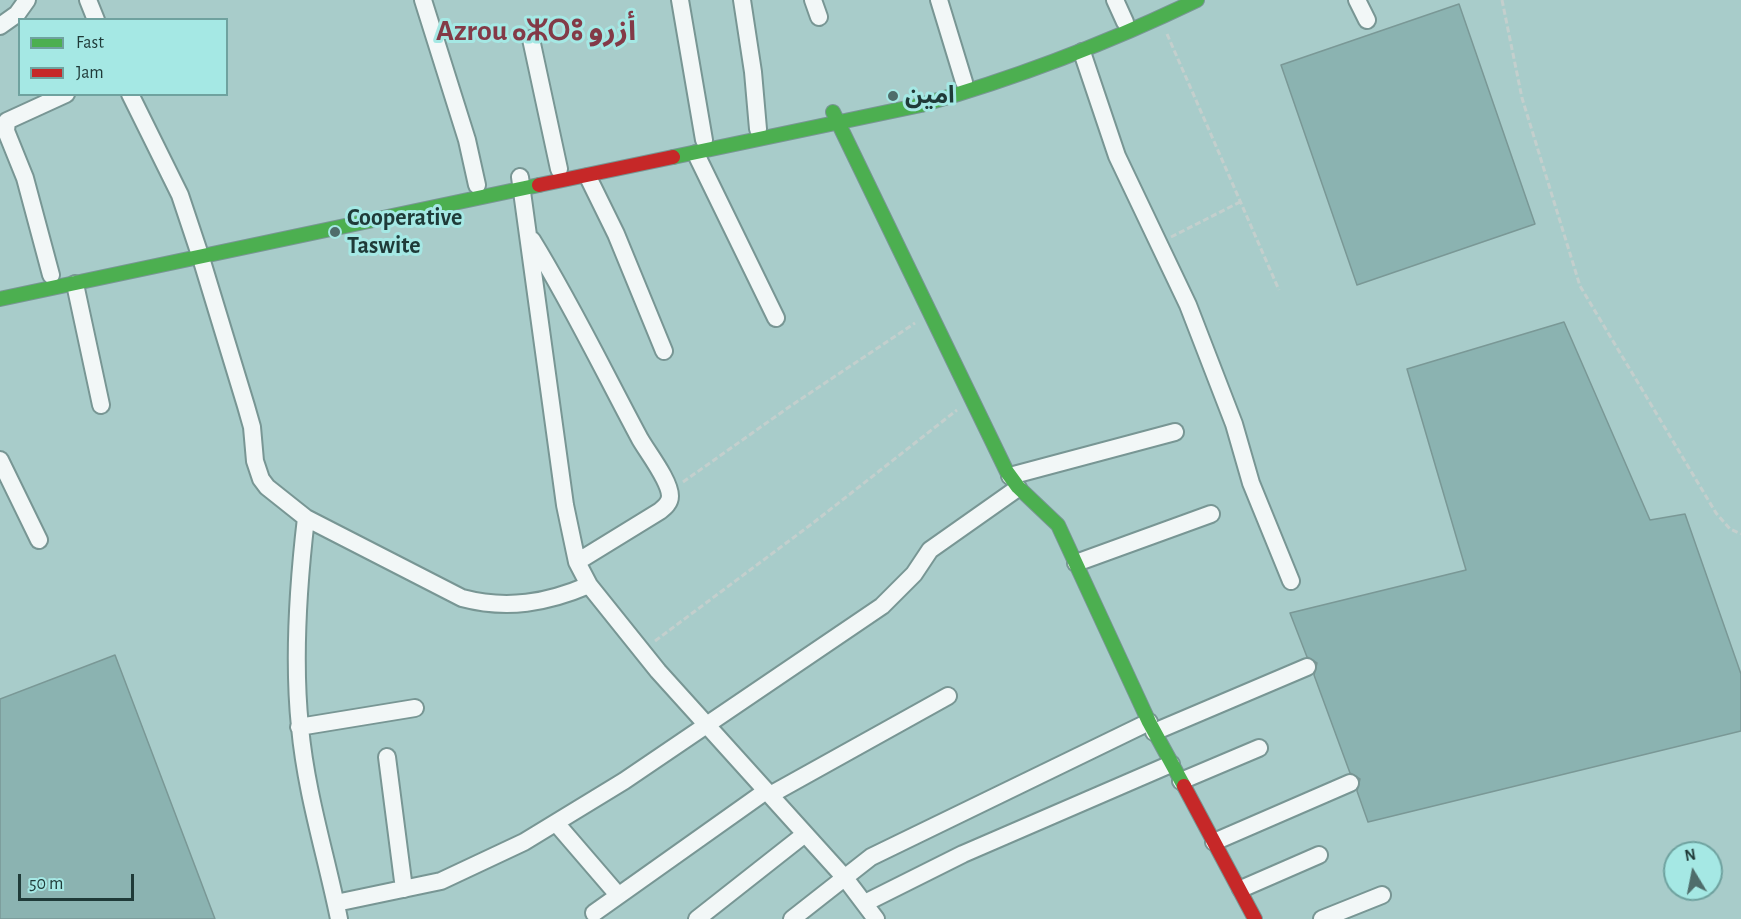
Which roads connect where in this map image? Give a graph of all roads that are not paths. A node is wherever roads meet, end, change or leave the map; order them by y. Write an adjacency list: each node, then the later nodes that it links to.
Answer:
1 (27, 0): 16 (street)
2 (88, 0): 13 (street)
3 (423, 0): 28 (street)
4 (680, 0): 24 (street)
5 (742, 0): 23 (street)
6 (813, 0): 12 (street)
7 (1115, 0): 15 (street)
8 (1169, 0): 15 (main road)
9 (1197, 0): 18 (main road)
10 (1357, 0): 14 (street)
11 (944, 2): 19 (street)
12 (819, 17)
13 (95, 18)
14 (1367, 20)
15 (1125, 22): 19 (main road)
16 (0, 26)
17 (531, 39): 25 (street)
18 (1082, 52): 22 (main road); 46 (street)
19 (964, 82): 22 (main road)
20 (62, 96): 31 (street)
21 (131, 96): 30 (street)
22 (835, 118): 23 (main road); 24 (main road); 40 (main road)
23 (758, 129): 24 (main road)
24 (700, 147): 25 (main road); 26 (main road); 35 (street)
25 (559, 169): 27 (main road)
26 (588, 177): 27 (main road); 36 (street)
27 (521, 184): 28 (main road); 29 (street); 30 (main road)
28 (477, 185): 30 (main road)
29 (529, 235): 44 (street); 44 (street)
30 (199, 251): 31 (main road); 32 (main road); 42 (street)
31 (51, 275): 33 (main road)
32 (75, 284): 34 (main road); 37 (street)
33 (0, 286)
34 (0, 299)
35 (776, 318)
36 (664, 351)
37 (101, 405)
38 (1174, 432): 40 (street)
39 (0, 460): 43 (street)
40 (1014, 482): 45 (main road); 51 (street)
41 (1211, 514): 45 (street)
42 (306, 518): 47 (street); 52 (street)
43 (39, 540)
44 (578, 562): 47 (street)
45 (1076, 563): 53 (main road)
46 (1291, 581)
47 (589, 585): 51 (street)
48 (1307, 667): 53 (street)
49 (948, 696): 59 (street)
50 (415, 708): 52 (street)
51 (707, 725): 59 (street); 60 (street)
52 (299, 727): 70 (street)
53 (1151, 727): 56 (main road); 64 (street)
54 (1259, 748): 57 (street)
55 (387, 757): 65 (street)
56 (1171, 764): 57 (main road); 69 (street)
57 (1181, 781): 62 (main road)
58 (1350, 783): 62 (street)
59 (768, 793): 61 (street); 67 (street)
60 (556, 824): 65 (street); 67 (street)
61 (805, 834): 64 (street); 73 (street)
62 (1214, 842): 66 (main road)
63 (1319, 855): 66 (street)
64 (845, 878): 69 (street); 74 (street)
65 (405, 889): 70 (street)
66 (1241, 889): 76 (main road)
67 (618, 895): 71 (street)
68 (1382, 895): 72 (street)
69 (865, 903): 75 (street)
70 (337, 911)
71 (594, 913)
72 (1357, 913): 77 (street)
73 (697, 919)
74 (792, 919)
75 (876, 919)
76 (1255, 919)
77 (1322, 919)

